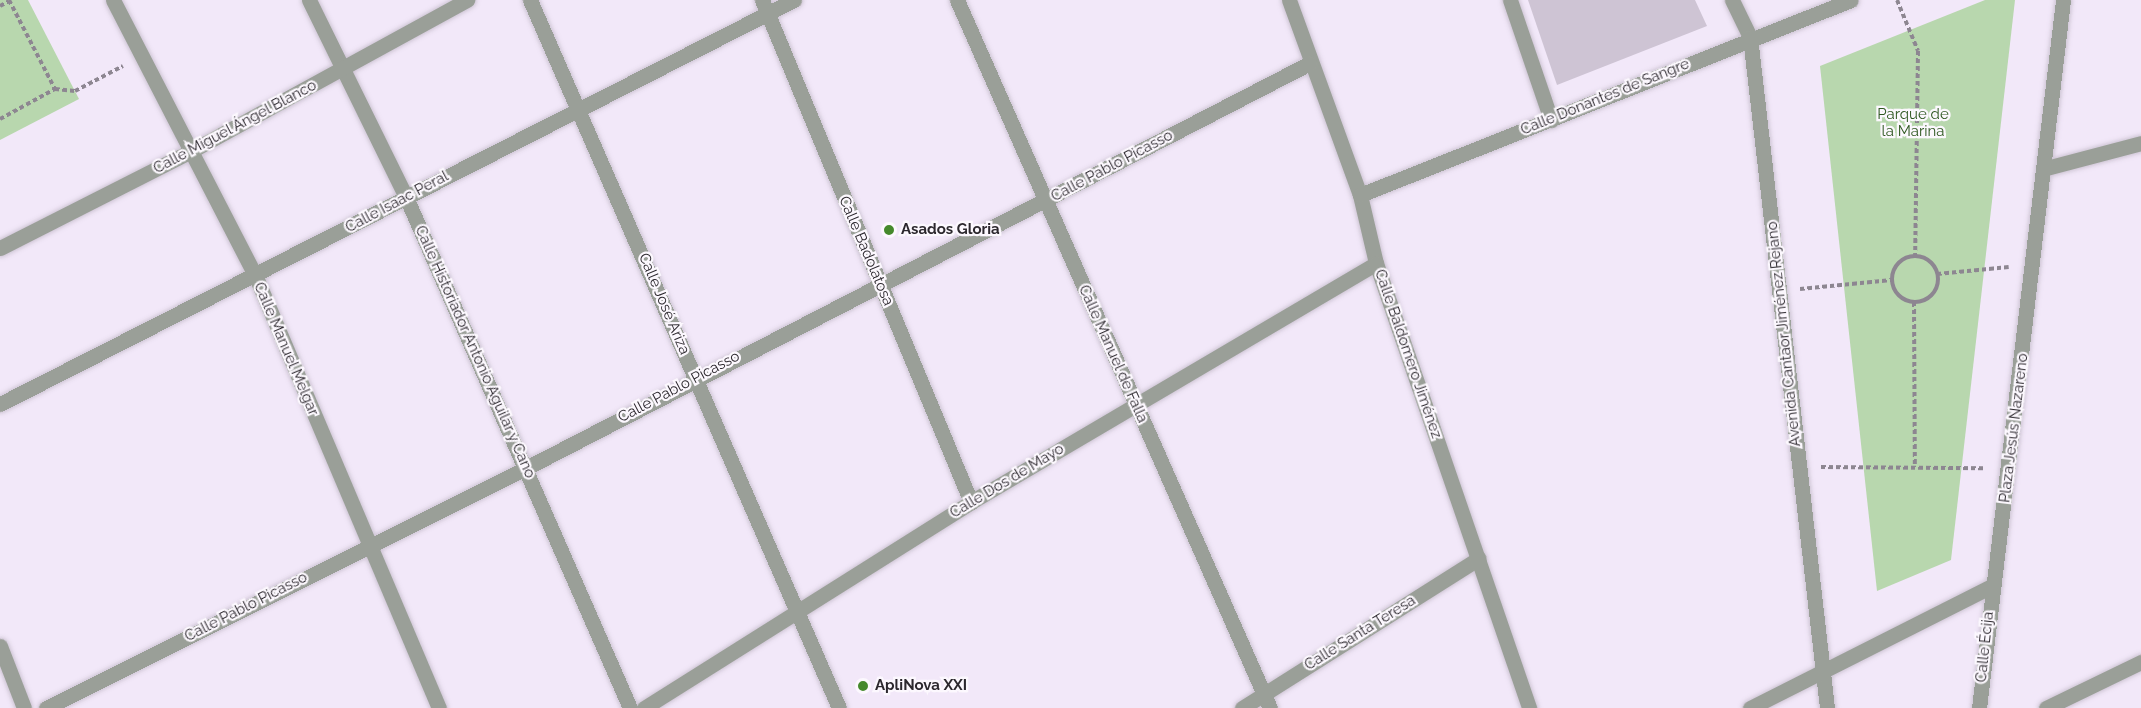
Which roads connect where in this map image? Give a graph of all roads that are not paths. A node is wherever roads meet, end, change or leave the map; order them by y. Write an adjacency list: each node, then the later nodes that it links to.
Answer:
1 (113, 0): 19 (street, Calle Manuel Melgar)
2 (309, 0): 15 (street, Calle Historiador Antonio Aguilar y Cano)
3 (467, 0): 15 (street, Calle Miguel Ángel Blanco)
4 (530, 0): 16 (street, Calle José Ariza)
5 (794, 0): 12 (street, Calle Isaac Peral)
6 (957, 0): 23 (street, Calle Manuel de Falla)
7 (1289, 0): 14 (street, Calle Baldomero Jiménez)
8 (1510, 0): 17 (street)
9 (1732, 0): 13 (street, Avenida Cantaor Jiménez Rejano)
10 (1851, 0): 13 (street, Calle Donantes de Sangre)
11 (2063, 0): 20 (street, Plaza Jesús Nazareno)
12 (765, 7): 16 (street, Calle Isaac Peral); 27 (street, Calle Badolatosa)
13 (1750, 37): 17 (street, Calle Donantes de Sangre); 39 (street, Avenida Cantaor Jiménez Rejano)
14 (1310, 63): 21 (street, Calle Baldomero Jiménez); 23 (street, Calle Pablo Picasso)
15 (345, 69): 19 (street, Calle Miguel Ángel Blanco); 22 (street, Calle Historiador Antonio Aguilar y Cano)
16 (580, 109): 22 (street, Calle Isaac Peral); 28 (street, Calle José Ariza)
17 (1551, 120): 21 (street, Calle Donantes de Sangre)
18 (2141, 143): 20 (street)
19 (191, 151): 24 (street, Calle Miguel Ángel Blanco); 26 (street, Calle Manuel Melgar)
20 (2046, 168): 35 (street, Plaza Jesús Nazareno)
21 (1360, 195): 25 (street, Calle Baldomero Jiménez)
22 (406, 197): 26 (street, Calle Isaac Peral); 31 (street, Calle Historiador Antonio Aguilar y Cano)
23 (1045, 201): 27 (street, Calle Pablo Picasso); 30 (street, Calle Manuel de Falla)
24 (0, 248)
25 (1376, 263): 30 (street, Calle Dos de Mayo); 34 (street, Calle Baldomero Jiménez)
26 (256, 277): 29 (street, Calle Isaac Peral); 33 (street, Calle Manuel Melgar)
27 (880, 283): 28 (street, Calle Pablo Picasso); 32 (street, Calle Badolatosa)
28 (696, 378): 31 (street, Calle Pablo Picasso); 36 (street, Calle José Ariza)
29 (0, 404)
30 (1135, 404): 32 (street, Calle Dos de Mayo); 40 (street, Calle Manuel de Falla)
31 (526, 468): 33 (street, Calle Pablo Picasso); 44 (street, Calle Historiador Antonio Aguilar y Cano)
32 (971, 502): 36 (street, Calle Dos de Mayo)
33 (369, 545): 42 (street, Calle Pablo Picasso); 43 (street, Calle Manuel Melgar)
34 (1479, 558): 40 (street, Calle Santa Teresa); 48 (street, Calle Baldomero Jiménez)
35 (1992, 586): 39 (street); 51 (street, Calle Écija)
36 (797, 612): 45 (street, Calle Dos de Mayo); 46 (street, Calle José Ariza)
37 (0, 645): 41 (street)
38 (2141, 662): 52 (street)
39 (1823, 671): 49 (street); 50 (street, Avenida Cantaor Jiménez Rejano)
40 (1267, 701): 47 (street, Calle Santa Teresa)
41 (24, 708)
42 (46, 708)
43 (439, 708)
44 (630, 708)
45 (644, 708)
46 (839, 708)
47 (1242, 708)
48 (1529, 708)
49 (1750, 708)
50 (1827, 708)
51 (1979, 708)
52 (2046, 708)

